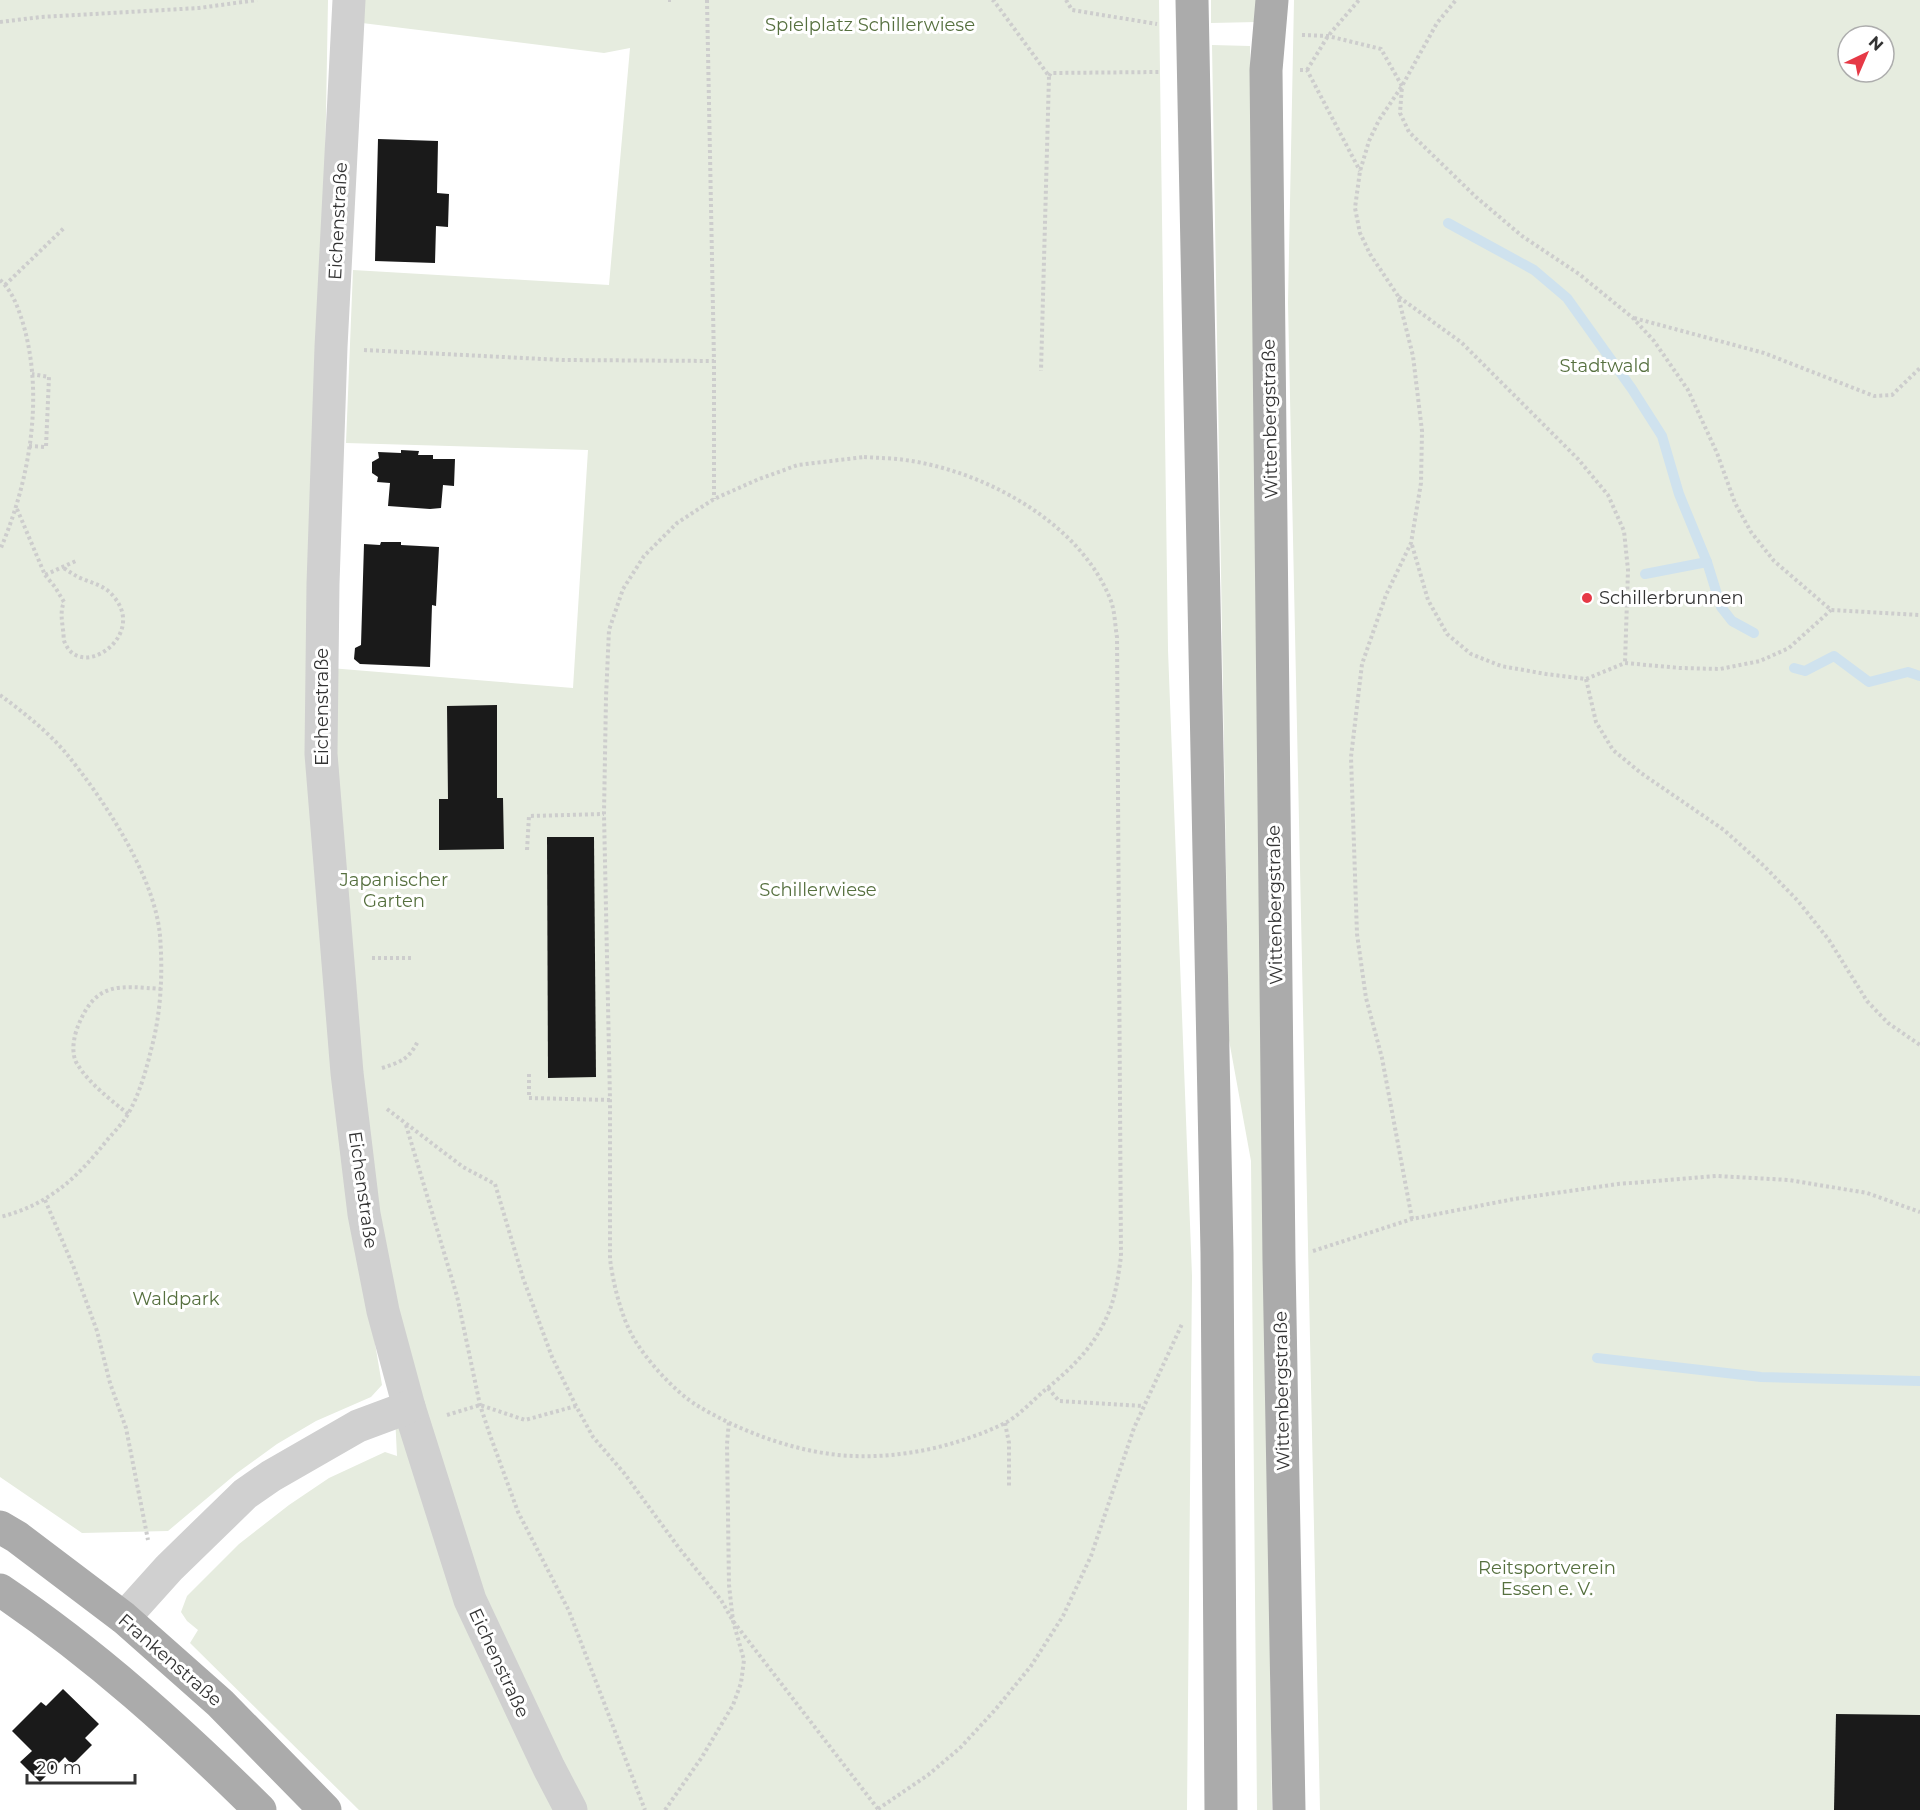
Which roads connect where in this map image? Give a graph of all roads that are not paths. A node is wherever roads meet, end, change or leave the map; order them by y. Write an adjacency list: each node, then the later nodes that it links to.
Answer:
1 (349, 0): 4 (street, Eichenstraße)
2 (1272, 0): 13 (main road, Wittenbergstraße)
3 (1192, 15): 12 (main road)
4 (412, 1416): 7 (street); 11 (street, Eichenstraße)
5 (0, 1527): 7 (main road, Frankenstraße)
6 (0, 1590): 8 (main road)
7 (124, 1618): 8 (main road); 10 (main road, Frankenstraße)
8 (65, 1638): 9 (main road)
9 (260, 1810)
10 (325, 1810)
11 (571, 1810)
12 (1221, 1810)
13 (1289, 1810)

